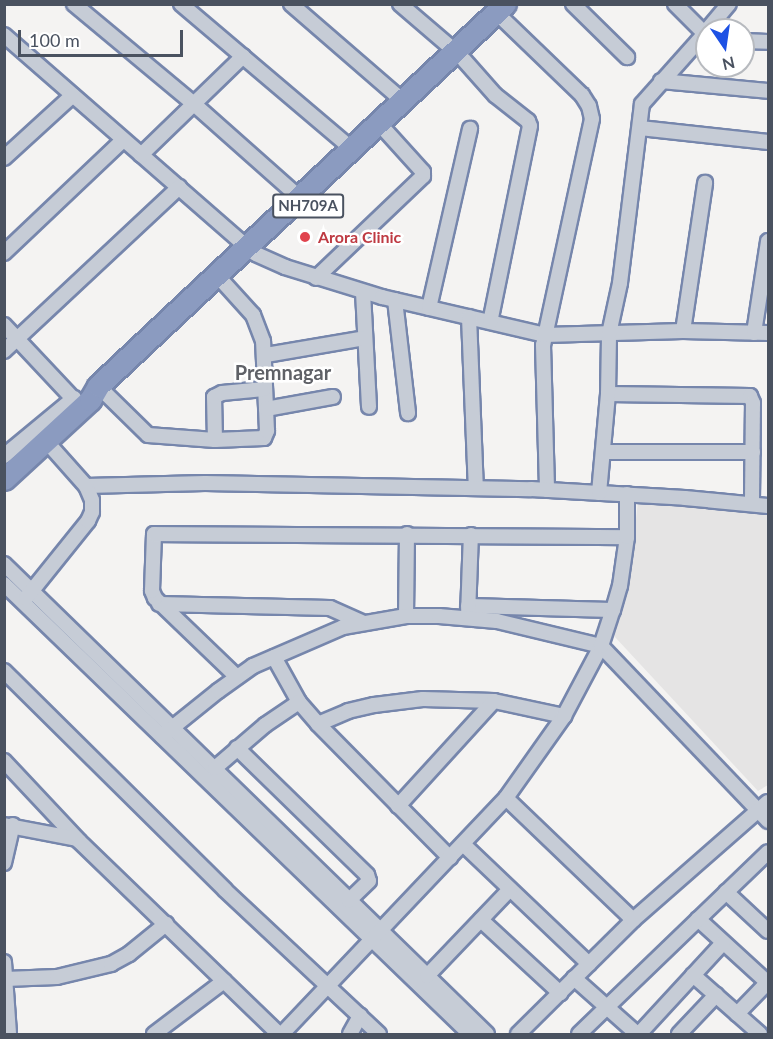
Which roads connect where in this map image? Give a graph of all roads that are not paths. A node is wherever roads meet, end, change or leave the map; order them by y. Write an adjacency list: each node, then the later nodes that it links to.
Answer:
1 (74, 4): 21 (street)
2 (182, 4): 14 (street)
3 (291, 4): 20 (street)
4 (400, 4): 15 (street)
5 (522, 4): 9 (highway, NH709A)
6 (573, 4): 16 (street)
7 (675, 4): 11 (street)
8 (729, 4): 10 (street)
9 (505, 13): 15 (highway, NH709A); 48 (street)
10 (718, 18)
11 (695, 23)
12 (4, 35): 19 (street)
13 (695, 45): 17 (street)
14 (243, 56): 21 (street); 27 (street)
15 (460, 56): 20 (highway, NH709A); 24 (highway, NH709A); 42 (street)
16 (627, 57)
17 (661, 81): 18 (street); 23 (street)
18 (768, 91)
19 (73, 94): 25 (street); 29 (street)
20 (403, 101): 27 (highway, NH709A)
21 (194, 104): 28 (street); 32 (street)
22 (470, 129): 40 (street)
23 (640, 129): 26 (street); 47 (street)
24 (386, 131): 34 (highway, NH709A); 36 (street)
25 (123, 140): 28 (street); 35 (street)
26 (768, 142)
27 (351, 148): 32 (highway, NH709A)
28 (141, 155): 31 (street)
29 (4, 158)
30 (705, 183): 44 (street)
31 (179, 187): 34 (street); 49 (street)
32 (300, 198): 34 (highway, NH709A)
33 (768, 241): 45 (street)
34 (252, 250): 36 (street); 37 (highway, NH709A); 55 (highway, NH709A)
35 (4, 253)
36 (316, 278): 38 (street)
37 (224, 283): 52 (street); 55 (highway, NH709A)
38 (363, 292): 39 (street); 50 (street)
39 (394, 300): 40 (street); 59 (street)
40 (429, 308): 41 (street)
41 (469, 317): 42 (street); 67 (street)
42 (490, 322): 48 (street)
43 (4, 325): 49 (street)
44 (683, 332): 45 (street); 47 (street)
45 (754, 333): 46 (street)
46 (768, 333)
47 (609, 334): 48 (street); 54 (street)
48 (545, 335): 68 (street)
49 (18, 338): 51 (street); 55 (street)
50 (365, 338): 52 (street); 57 (street)
51 (4, 351)
52 (266, 355): 53 (street)
53 (264, 389): 58 (street); 61 (street)
54 (608, 394): 62 (street); 63 (street)
55 (89, 397): 60 (highway, NH709A); 61 (street); 64 (street)
56 (333, 397): 58 (street)
57 (369, 407)
58 (266, 409): 61 (street)
59 (408, 413)
60 (45, 440): 65 (highway, NH709A); 66 (street)
61 (215, 440)
62 (603, 452): 63 (street); 69 (street)
63 (753, 452): 71 (street)
64 (4, 456)
65 (4, 479)
66 (87, 486): 67 (street); 78 (street)
67 (476, 488): 68 (street)
68 (547, 490): 69 (street)
69 (599, 493): 70 (street)
70 (627, 495): 71 (street); 75 (street)
71 (752, 504): 72 (street)
72 (768, 506)
73 (406, 534): 74 (street); 79 (street); 82 (street)
74 (471, 535): 75 (street); 81 (street)
75 (627, 537): 80 (street)
76 (4, 564): 78 (street)
77 (4, 584): 78 (street)
78 (28, 597): 92 (street)
79 (159, 604): 83 (street); 87 (street)
80 (613, 610): 81 (street); 84 (street)
81 (468, 612): 82 (street); 84 (street)
82 (406, 616): 83 (street)
83 (362, 622): 85 (street)
84 (601, 646): 90 (street); 97 (street)
85 (274, 657): 87 (street); 89 (street)
86 (4, 671): 124 (street)
87 (237, 677): 92 (street)
88 (494, 701): 90 (street); 91 (street); 98 (street)
89 (299, 702): 91 (street); 93 (street)
90 (564, 716): 96 (street)
91 (318, 724): 98 (street)
92 (167, 732): 95 (street); 114 (street)
93 (237, 748): 95 (street); 108 (street)
94 (4, 761): 101 (street)
95 (215, 768): 108 (street)
96 (506, 798): 102 (street); 111 (street)
97 (763, 805): 99 (street); 111 (street)
98 (398, 806): 104 (street)
99 (768, 821)
100 (9, 825): 101 (street); 105 (street)
101 (77, 839): 112 (street)
102 (464, 844): 104 (street); 106 (street)
103 (768, 852): 107 (street)
104 (450, 858): 114 (street)
105 (4, 863)
106 (510, 889): 110 (street); 117 (street)
107 (726, 892): 109 (street); 113 (street)
108 (349, 900): 114 (street)
109 (698, 919): 115 (street); 127 (street)
110 (481, 920): 119 (street); 125 (street)
111 (633, 920): 117 (street)
112 (166, 924): 120 (street); 122 (street)
113 (767, 926)
114 (378, 936): 119 (street); 124 (street); 136 (street)
115 (723, 943): 118 (street); 123 (street)
116 (4, 962): 120 (street)
117 (588, 964): 121 (street)
118 (693, 975): 126 (street); 140 (street)
119 (427, 976): 137 (street)
120 (5, 978): 131 (street)
121 (574, 978): 125 (street); 127 (street)
122 (224, 981): 132 (street); 133 (street)
123 (768, 983): 128 (street)
124 (330, 987): 129 (street); 133 (street)
125 (560, 993): 138 (street)
126 (716, 995): 128 (street); 141 (street)
127 (606, 1007): 139 (street); 140 (street)
128 (737, 1014): 130 (street)
129 (360, 1016): 134 (street); 135 (street)
130 (744, 1029): 142 (street)
131 (9, 1035)
132 (154, 1035)
133 (281, 1035)
134 (350, 1035)
135 (379, 1035)
136 (470, 1035)
137 (488, 1035)
138 (518, 1035)
139 (579, 1035)
140 (638, 1035)
141 (679, 1035)
142 (760, 1035)

